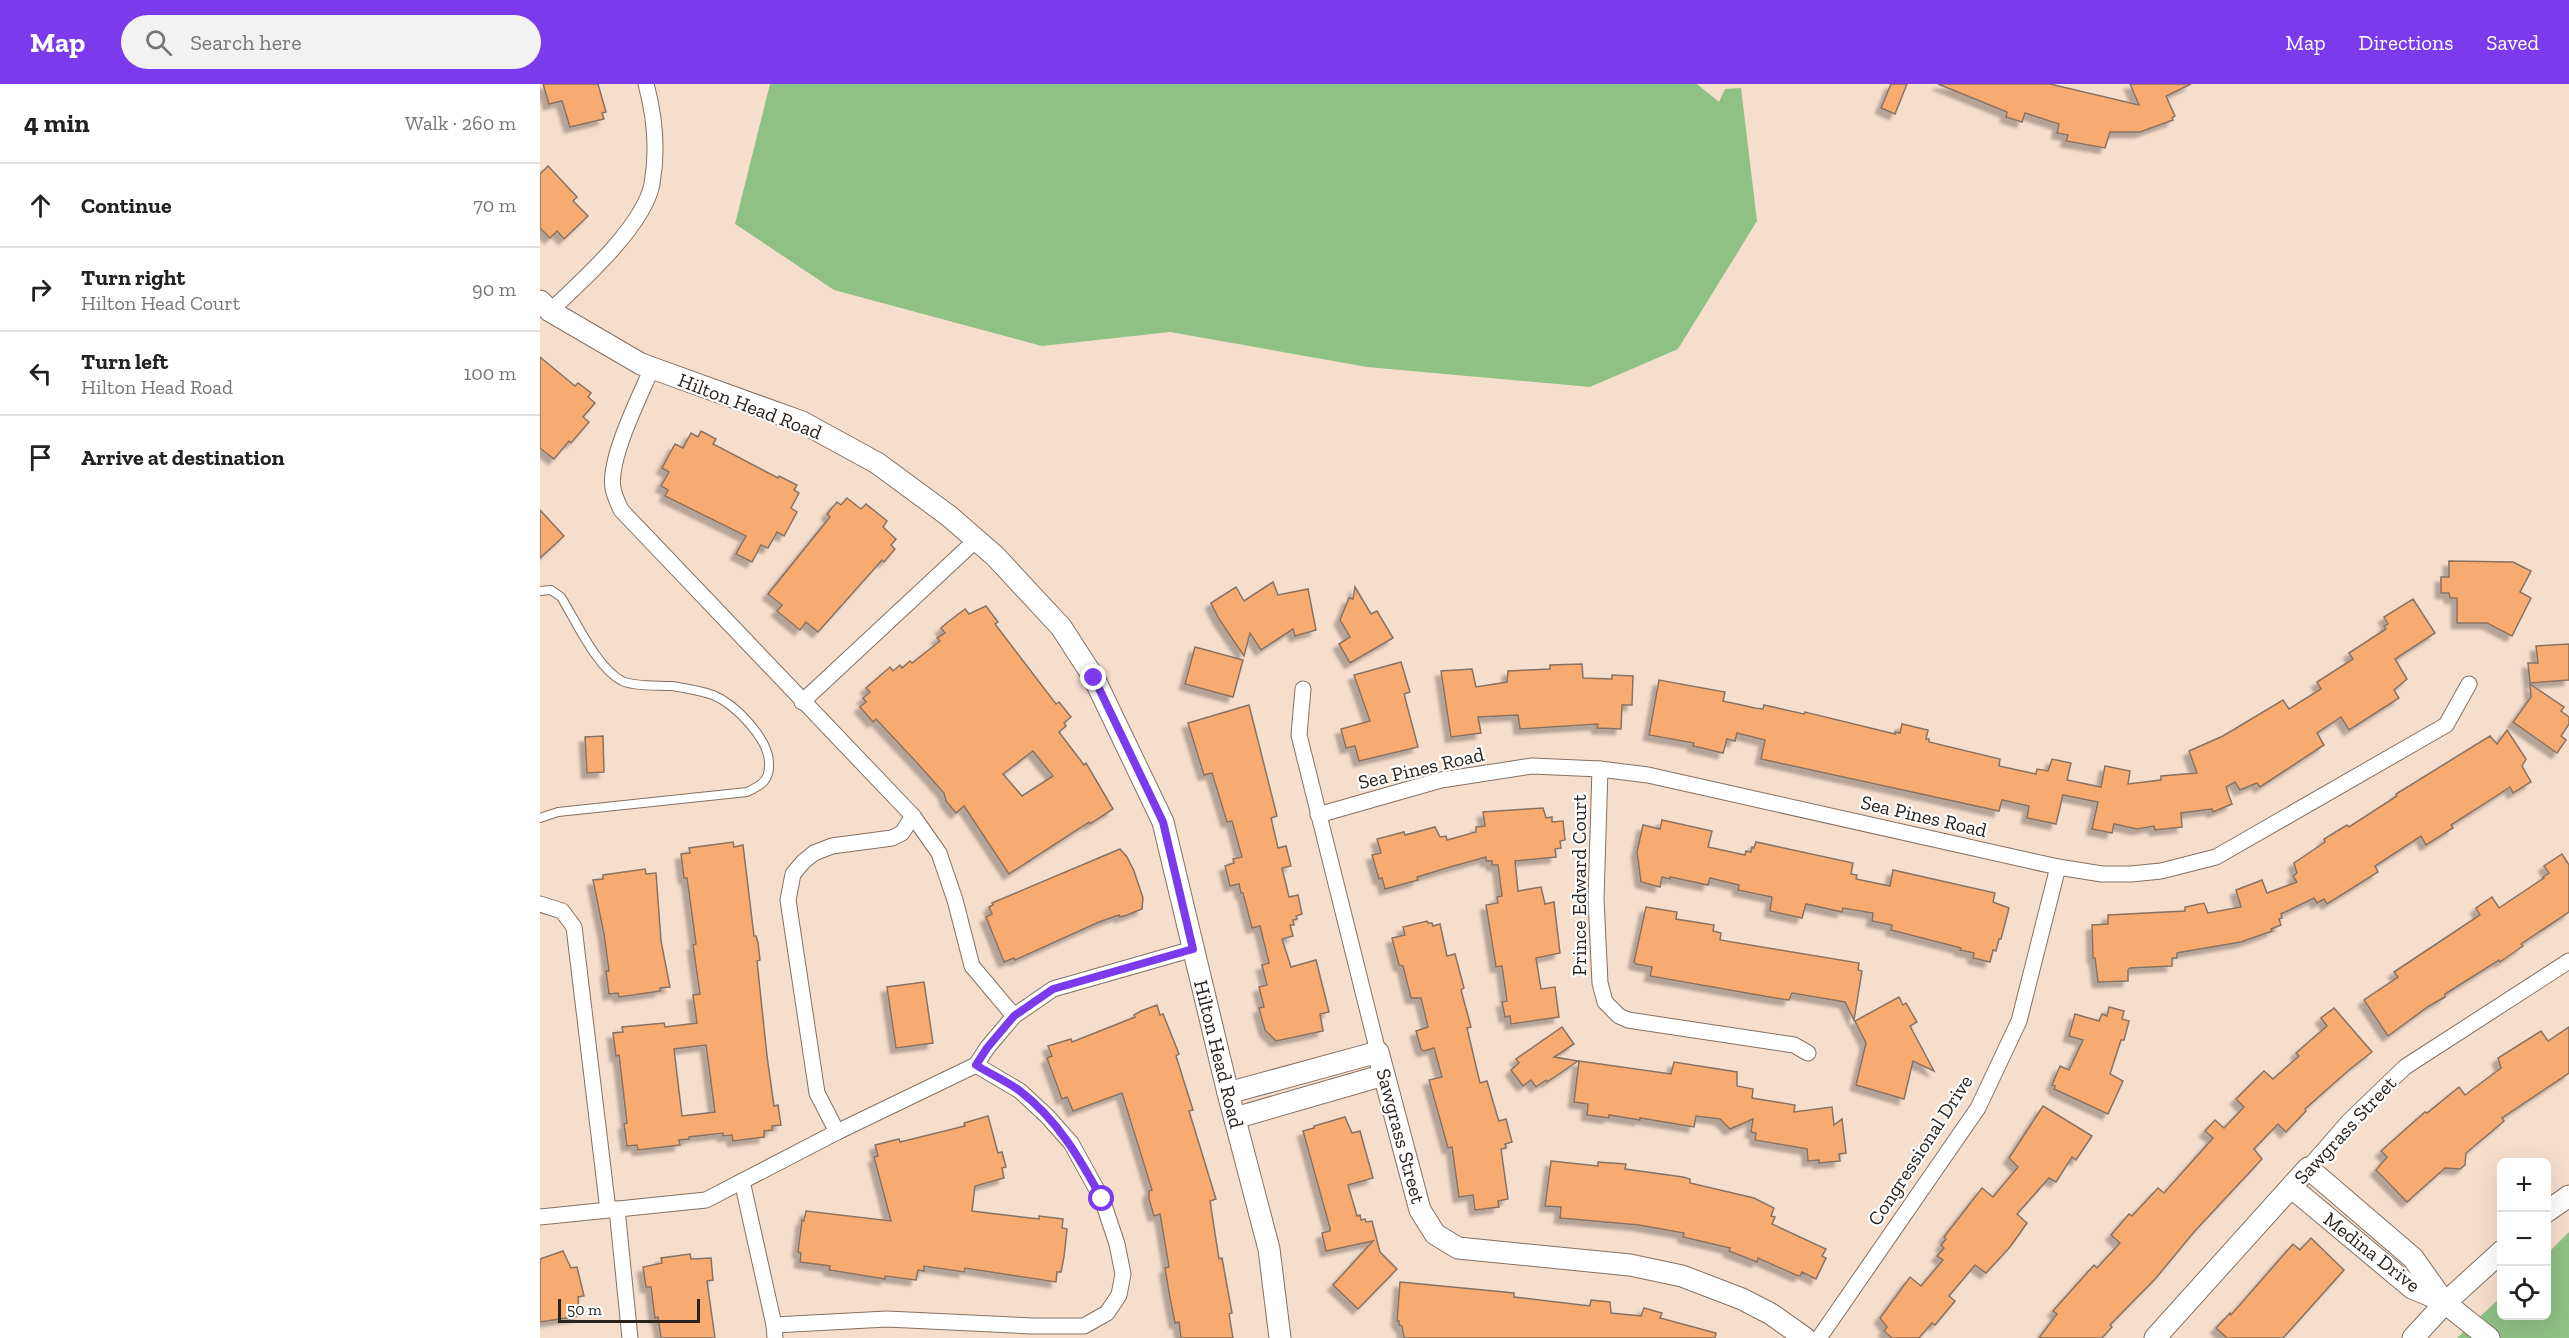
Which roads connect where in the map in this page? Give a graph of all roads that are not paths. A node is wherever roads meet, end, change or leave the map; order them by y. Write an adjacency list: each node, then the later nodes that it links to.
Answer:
1 (646, 84): 2 (street)
2 (545, 306): 3 (street, Hilton Head Road)
3 (652, 368): 4 (street, Hilton Head Road); 8 (street)
4 (976, 540): 8 (street); 15 (street, Hilton Head Road)
5 (540, 591): 12 (lane)
6 (2469, 684): 13 (street, Sea Pines Road)
7 (1303, 689): 10 (street, Sawgrass Street)
8 (802, 702): 11 (street)
9 (1600, 769): 10 (street, Sea Pines Road); 13 (street, Sea Pines Road); 19 (street, Prince Edward Court)
10 (1318, 814): 18 (street, Sawgrass Street)
11 (913, 816): 17 (street); 24 (street)
12 (540, 818)
13 (2058, 867): 38 (street, Congressional Drive)
14 (540, 904): 30 (street)
15 (1193, 949): 17 (street); 22 (street, Hilton Head Road)
16 (2569, 961): 25 (street, Sawgrass Street)
17 (1014, 1016): 20 (street)
18 (1378, 1052): 21 (street, Sawgrass Street); 22 (street)
19 (1808, 1053)
20 (976, 1065): 24 (street); 34 (street)
21 (1384, 1075): 23 (street); 37 (street, Sawgrass Street)
22 (1228, 1093): 23 (street, Hilton Head Road)
23 (1235, 1118): 36 (street, Hilton Head Road)
24 (837, 1132): 26 (street)
25 (2308, 1168): 27 (street, Sawgrass Street); 33 (street, Medina Drive)
26 (741, 1181): 30 (street); 34 (street)
27 (2290, 1188): 33 (street, Medina Drive); 39 (street, Sawgrass Street)
28 (2569, 1196): 29 (street)
29 (2551, 1209)
30 (612, 1210): 31 (street); 35 (street)
31 (540, 1217)
32 (2497, 1256): 33 (street)
33 (2445, 1303): 40 (street); 41 (street)
34 (775, 1332)
35 (630, 1338)
36 (1280, 1338)
37 (1805, 1338)
38 (1818, 1338)
39 (2155, 1338)
40 (2413, 1338)
41 (2488, 1338)

